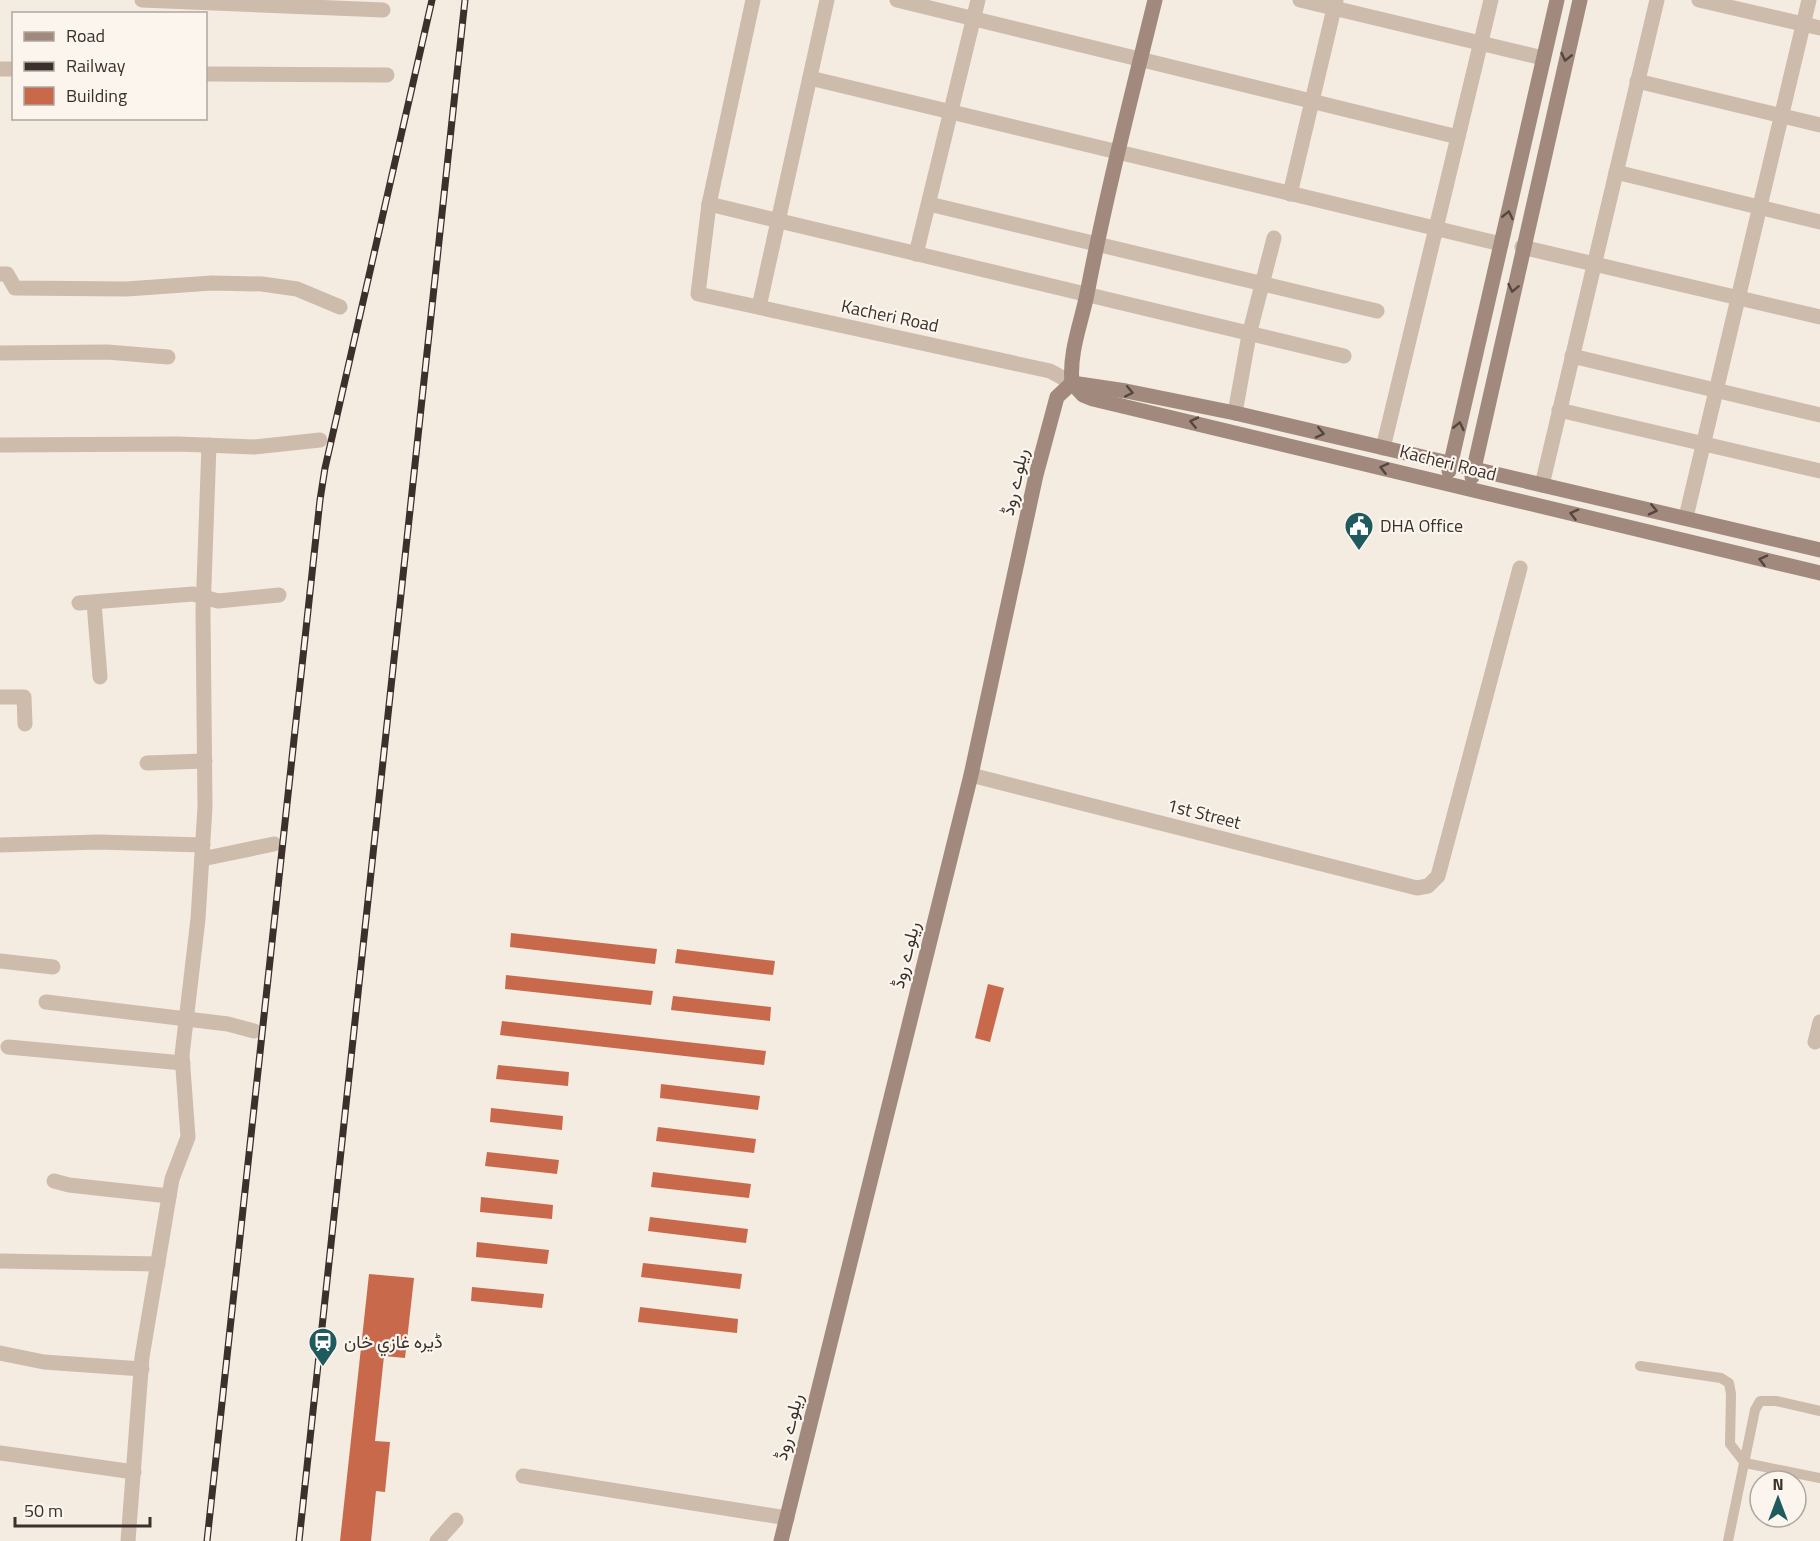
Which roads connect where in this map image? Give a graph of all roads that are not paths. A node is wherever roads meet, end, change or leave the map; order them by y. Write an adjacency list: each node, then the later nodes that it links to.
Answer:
1 (141, 0): 15 (street)
2 (753, 0): 35 (street)
3 (827, 0): 25 (street)
4 (897, 0): 17 (street)
5 (978, 0): 17 (street)
6 (1155, 0): 22 (main road)
7 (1299, 0): 14 (street)
8 (1491, 0): 20 (street)
9 (1557, 0): 21 (main road)
10 (1580, 0): 44 (main road, one-way to 44)
11 (1657, 0): 26 (street)
12 (1699, 0): 18 (street)
13 (1809, 0): 18 (street)
14 (1335, 4): 20 (street); 27 (street)
15 (193, 7): 16 (street)
16 (383, 10)
17 (974, 19): 22 (street); 28 (street)
18 (1803, 24): 19 (street); 29 (street)
19 (1820, 28)
20 (1480, 43): 21 (street); 31 (street)
21 (1543, 58): 43 (main road, one-way to 21)
22 (1140, 59): 27 (street); 32 (main road)
23 (207, 74): 24 (street)
24 (387, 75)
25 (810, 78): 28 (street); 38 (street)
26 (1637, 81): 29 (street); 33 (street)
27 (1312, 101): 31 (street); 34 (street)
28 (951, 112): 32 (street); 36 (street)
29 (1781, 116): 30 (street); 37 (street)
30 (1820, 125)
31 (1458, 137): 40 (street)
32 (1118, 152): 34 (street); 42 (main road)
33 (1616, 172): 37 (street); 46 (street)
34 (1290, 194): 40 (street)
35 (709, 204): 38 (street); 52 (street, Kacheri Road)
36 (929, 204): 42 (street); 45 (street)
37 (1759, 207): 39 (street); 50 (street)
38 (778, 221): 45 (street); 52 (street)
39 (1820, 222)
40 (1436, 229): 43 (street); 69 (street)
41 (1274, 238): 48 (street)
42 (1095, 244): 48 (street); 49 (main road)
43 (1501, 244): 70 (main road, one-way to 43)
44 (1522, 248): 46 (street); 71 (main road, one-way to 71)
45 (916, 254): 49 (street)
46 (1594, 264): 50 (street); 58 (street)
47 (0, 274): 51 (street)
48 (1262, 284): 53 (street); 55 (street)
49 (1087, 294): 55 (street); 60 (main road)
50 (1737, 298): 54 (street); 61 (street)
51 (340, 307)
52 (759, 308): 60 (street, Kacheri Road)
53 (1377, 311)
54 (1820, 317)
55 (1250, 335): 57 (street); 63 (street)
56 (0, 353): 59 (street)
57 (1344, 356)
58 (1572, 356): 61 (street); 62 (street)
59 (168, 357)
60 (1072, 383): 63 (main road, Kacheri Road, one-way to 63); 73 (main road, Kacheri Road, one-way to 60); 87 (main road, ریلوے روڈ)
61 (1714, 390): 64 (street); 66 (street)
62 (1559, 410): 66 (street); 74 (street)
63 (1235, 413): 69 (main road, Kacheri Road, one-way to 69)
64 (1820, 415)
65 (320, 440): 68 (street)
66 (1701, 443): 72 (street); 76 (street)
67 (0, 445): 68 (street)
68 (209, 445): 80 (street)
69 (1383, 448): 70 (main road, Kacheri Road)
70 (1451, 462): 71 (main road, Kacheri Road); 73 (main road)
71 (1473, 469): 74 (main road, Kacheri Road); 75 (main road)
72 (1820, 471)
73 (1446, 483): 75 (main road, Kacheri Road)
74 (1542, 485): 76 (main road, Kacheri Road, one-way to 76)
75 (1469, 488): 79 (main road, Kacheri Road, one-way to 75)
76 (1686, 517): 77 (main road, Kacheri Road)
77 (1820, 550)
78 (1520, 568): 87 (street, 1st Street)
79 (1820, 573)
80 (204, 595): 81 (street); 82 (street); 85 (street)
81 (279, 595)
82 (100, 678)
83 (0, 697): 84 (street)
84 (26, 724)
85 (205, 761): 86 (street); 90 (street)
86 (147, 763)
87 (971, 775): 113 (main road, ریلوے روڈ)
88 (274, 844): 90 (street)
89 (0, 845): 90 (street)
90 (202, 852): 94 (street)
91 (0, 961): 92 (street)
92 (53, 968)
93 (46, 1002): 94 (street)
94 (186, 1020): 96 (street); 99 (street)
95 (1820, 1024): 97 (street)
96 (254, 1031)
97 (1815, 1042)
98 (8, 1047): 99 (street)
99 (183, 1063): 101 (street)
100 (54, 1181): 101 (street)
101 (169, 1196): 103 (street)
102 (0, 1261): 103 (street)
103 (158, 1264): 106 (street)
104 (0, 1353): 106 (street)
105 (1640, 1366): 109 (lane)
106 (142, 1369): 110 (street)
107 (1820, 1411): 109 (lane)
108 (0, 1453): 110 (street)
109 (1745, 1463): 112 (lane); 118 (lane)
110 (134, 1472): 115 (street)
111 (524, 1476): 113 (street)
112 (1820, 1478)
113 (787, 1518): 117 (main road, ریلوے روڈ)
114 (456, 1520): 116 (street)
115 (129, 1541)
116 (437, 1541)
117 (781, 1541)
118 (1728, 1541)

